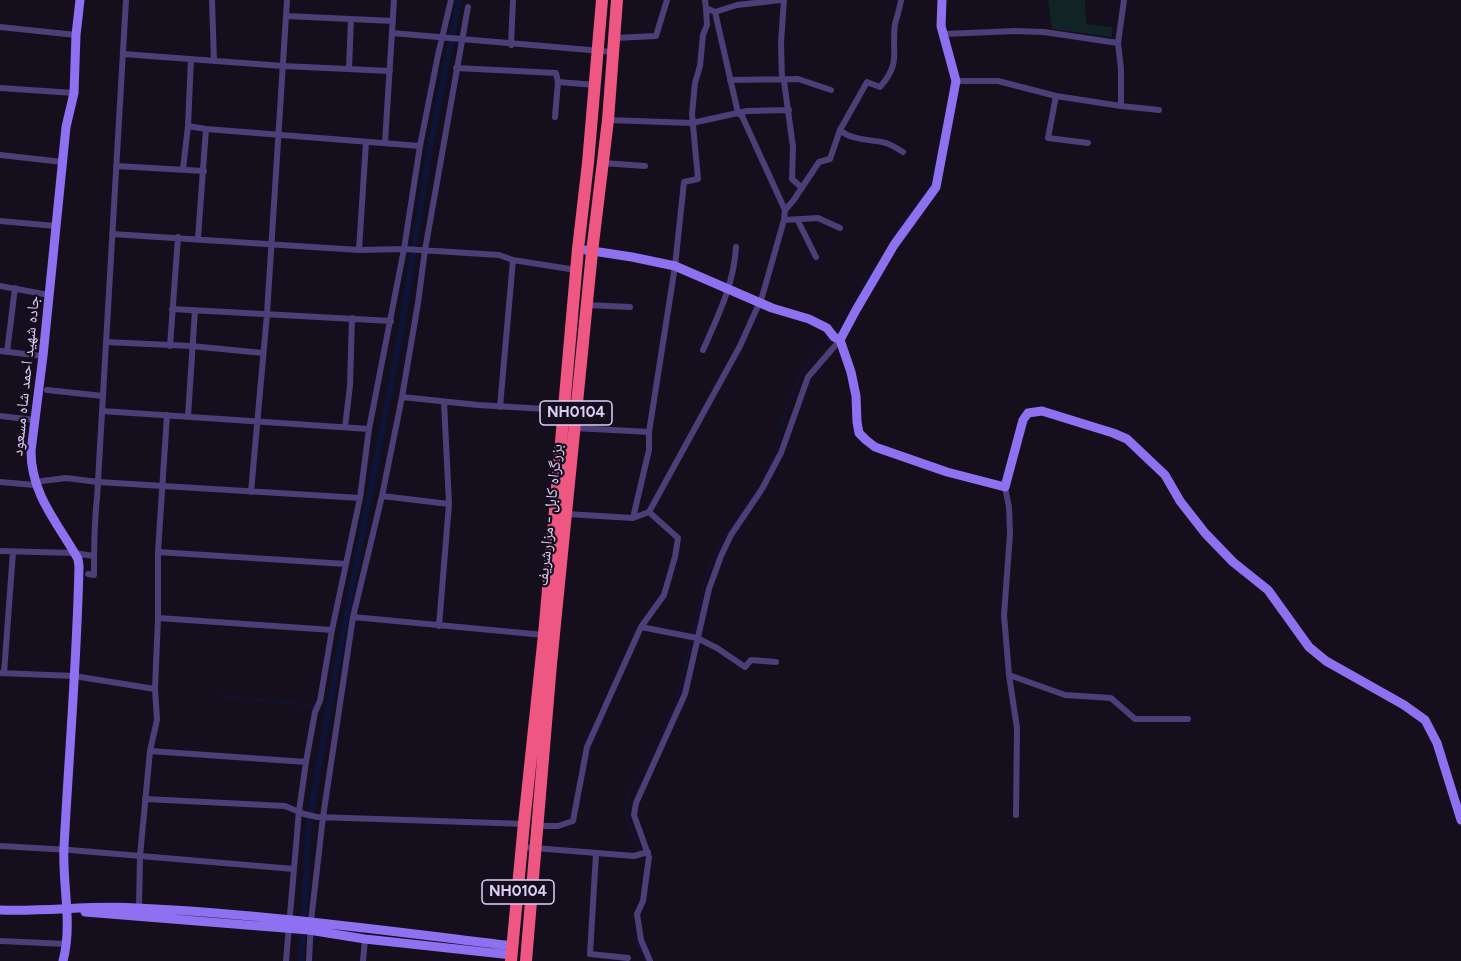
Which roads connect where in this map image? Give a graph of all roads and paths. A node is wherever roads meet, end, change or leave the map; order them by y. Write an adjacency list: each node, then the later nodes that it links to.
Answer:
1 (80, 0): 25 (main road, جاده شهيد احمد شاه مسعود)
2 (126, 0): 33 (street)
3 (212, 0): 35 (street)
4 (287, 0): 19 (street)
5 (394, 0): 21 (street)
6 (451, 0): 26 (street)
7 (513, 0): 30 (street)
8 (602, 0): 31 (highway, بزرگراه کابل - مزارشریف / NH0104)
9 (617, 0): 27 (highway, بزرگراه کابل - مزارشریف / NH0104)
10 (667, 0): 27 (street)
11 (705, 0): 17 (street)
12 (782, 0): 18 (street); 41 (street)
13 (901, 0): 58 (street)
14 (942, 0): 24 (main road)
15 (1124, 0): 29 (street)
16 (468, 7): 28 (street)
17 (706, 8): 18 (street); 55 (street)
18 (715, 12): 40 (street)
19 (286, 16): 20 (street); 36 (street)
20 (351, 19): 21 (street); 38 (street)
21 (393, 21): 23 (street)
22 (0, 27): 25 (street)
23 (392, 33): 26 (street); 39 (street)
24 (944, 34): 29 (street); 42 (main road)
25 (76, 35): 47 (main road, جاده شهيد احمد شاه مسعود)
26 (446, 38): 28 (street); 63 (street)
27 (615, 38): 32 (highway, بزرگراه کابل - مزارشریف / NH0104)
28 (459, 39): 30 (street); 37 (street)
29 (1118, 43): 49 (street)
30 (511, 45): 31 (street)
31 (598, 50): 32 (street); 44 (highway, بزرگراه کابل - مزارشریف / NH0104)
32 (614, 52): 54 (highway, بزرگراه کابل - مزارشریف / NH0104)
33 (123, 54): 34 (street); 68 (street)
34 (191, 58): 35 (street); 56 (street)
35 (214, 61): 36 (street)
36 (283, 66): 38 (street); 59 (street)
37 (456, 68): 43 (street); 87 (street)
38 (349, 69): 39 (street)
39 (390, 72): 61 (street)
40 (730, 80): 41 (street); 52 (street)
41 (783, 80): 46 (street); 50 (street)
42 (956, 81): 48 (street); 105 (main road)
43 (558, 82): 44 (street); 53 (street)
44 (596, 85): 86 (highway, بزرگراه کابل - مزارشریف / NH0104)
45 (0, 88): 47 (street)
46 (831, 90)
47 (74, 93): 66 (main road, جاده شهيد احمد شاه مسعود)
48 (1056, 96): 49 (street); 62 (street)
49 (1121, 106): 51 (street)
50 (789, 110): 52 (street); 72 (street)
51 (1159, 110)
52 (738, 112): 55 (street); 73 (street)
53 (555, 117)
54 (608, 120): 55 (street); 67 (highway, بزرگراه کابل - مزارشریف / NH0104)
55 (692, 123): 91 (street)
56 (188, 126): 57 (street); 70 (street)
57 (206, 129): 59 (street); 71 (street)
58 (840, 130): 64 (street); 72 (street)
59 (279, 135): 60 (street); 82 (street)
60 (366, 142): 61 (street); 84 (street)
61 (385, 143): 63 (street)
62 (1088, 144)
63 (420, 146): 85 (street)
64 (903, 152)
65 (0, 155): 66 (street)
66 (63, 162): 77 (main road, جاده شهيد احمد شاه مسعود)
67 (603, 163): 69 (street); 88 (highway, بزرگراه کابل - مزارشریف / NH0104)
68 (116, 166): 70 (street); 79 (street)
69 (645, 166)
70 (183, 170): 71 (street)
71 (204, 171): 81 (street)
72 (802, 188): 73 (street)
73 (784, 210): 74 (street)
74 (784, 220): 76 (street); 97 (street)
75 (0, 221): 77 (street)
76 (798, 221): 78 (street); 89 (street)
77 (56, 226): 96 (main road, جاده شهيد احمد شاه مسعود)
78 (840, 228)
79 (112, 234): 80 (street); 106 (street)
80 (178, 237): 81 (street); 100 (street)
81 (198, 238): 82 (street)
82 (271, 244): 84 (street); 102 (street)
83 (736, 247): 95 (street)
84 (359, 249): 85 (street)
85 (407, 249): 87 (street); 104 (street)
86 (578, 249): 88 (main road); 92 (highway, بزرگراه کابل - مزارشریف / NH0104)
87 (422, 250): 90 (street); 115 (street)
88 (592, 252): 91 (main road); 98 (highway, بزرگراه کابل - مزارشریف / NH0104)
89 (816, 256)
90 (513, 260): 92 (street); 117 (street)
91 (675, 266): 95 (main road); 128 (street)
92 (576, 270): 118 (highway, بزرگراه کابل - مزارشریف / NH0104)
93 (0, 286): 94 (street)
94 (15, 288): 96 (street); 110 (street)
95 (729, 289): 97 (main road); 109 (street)
96 (49, 295): 112 (main road, جاده شهيد احمد شاه مسعود)
97 (760, 302): 105 (main road); 138 (street)
98 (587, 305): 99 (street); 126 (highway, بزرگراه کابل - مزارشریف / NH0104)
99 (630, 307)
100 (172, 309): 101 (street); 107 (street)
101 (195, 310): 102 (street); 108 (street)
102 (267, 314): 103 (street); 111 (street)
103 (352, 318): 104 (street); 125 (street)
104 (391, 321): 127 (street)
105 (837, 339): 133 (main road); 154 (street)
106 (106, 342): 107 (street); 114 (street)
107 (170, 345): 108 (street)
108 (191, 346): 111 (street); 122 (street)
109 (703, 350)
110 (3, 352): 112 (street)
111 (263, 353): 124 (street)
112 (43, 356): 123 (main road, جاده شهيد احمد شاه مسعود)
113 (47, 390): 114 (street)
114 (103, 396): 119 (street)
115 (402, 397): 116 (street); 135 (street)
116 (444, 402): 117 (street); 137 (street)
117 (500, 407): 118 (street)
118 (564, 410): 153 (highway, بزرگراه کابل - مزارشریف / NH0104)
119 (102, 411): 120 (street); 130 (street)
120 (167, 415): 122 (street); 132 (street)
121 (0, 416): 123 (street)
122 (188, 416): 124 (street)
123 (35, 420): 131 (main road, جاده شهيد احمد شاه مسعود)
124 (258, 421): 125 (street); 134 (street)
125 (345, 427): 127 (street)
126 (575, 428): 128 (street); 139 (highway, بزرگراه کابل - مزارشریف / NH0104)
127 (369, 429): 136 (street)
128 (649, 432): 140 (street)
129 (0, 482): 131 (street)
130 (98, 482): 131 (street); 132 (street); 145 (street)
131 (35, 485): 144 (main road, جاده شهيد احمد شاه مسعود)
132 (162, 485): 134 (street); 143 (street)
133 (1005, 487): 157 (street); 167 (main road)
134 (251, 492): 136 (street)
135 (382, 496): 137 (street); 148 (street)
136 (360, 498): 146 (street)
137 (449, 504): 150 (street)
138 (649, 512): 140 (street); 151 (street)
139 (566, 514): 140 (street); 168 (highway, بزرگراه کابل - مزارشریف / NH0104)
140 (633, 518)
141 (0, 551): 142 (street)
142 (13, 552): 144 (street); 156 (street)
143 (158, 552): 146 (street); 149 (street)
144 (74, 553): 145 (street); 158 (main road, جاده شهيد احمد شاه مسعود)
145 (94, 556): 147 (street)
146 (346, 564): 152 (street)
147 (88, 574)
148 (353, 617): 150 (street); 166 (street)
149 (158, 618): 152 (street); 159 (street)
150 (439, 626): 153 (street)
151 (641, 627): 154 (street); 168 (street)
152 (332, 630): 162 (street)
153 (544, 635): 168 (highway, بزرگراه کابل - مزارشریف / NH0104)
154 (693, 637): 155 (street); 172 (street)
155 (776, 662)
156 (2, 673): 158 (street)
157 (1009, 675): 160 (street); 165 (street)
158 (74, 676): 159 (street); 171 (main road, جاده شهيد احمد شاه مسعود)
159 (155, 689): 161 (street)
160 (1188, 719)
161 (150, 751): 162 (street); 163 (street)
162 (306, 762): 164 (street)
163 (145, 799): 164 (street); 174 (street)
164 (301, 813): 166 (street); 175 (street)
165 (1016, 815)
166 (320, 817): 168 (street); 180 (street)
167 (1461, 820)
168 (530, 825): 170 (highway, بزرگراه کابل - مزارشریف / NH0104)
169 (0, 846): 171 (street)
170 (528, 848): 173 (street); 184 (highway, بزرگراه کابل - مزارشریف / NH0104); 190 (highway, بزرگراه کابل - مزارشریف / NH0104)
171 (64, 850): 174 (street); 177 (main road, جاده شهيد احمد شاه مسعود)
172 (648, 852): 173 (street); 191 (street)
173 (596, 854): 185 (street)
174 (140, 856): 175 (street); 176 (street)
175 (294, 869): 179 (street)
176 (139, 908): 177 (main road); 179 (main road)
177 (68, 909): 178 (main road); 179 (main road); 183 (main road, جاده شهيد احمد شاه مسعود)
178 (0, 910)
179 (289, 924): 180 (main road); 187 (street)
180 (310, 925): 181 (main road); 184 (main road); 188 (street)
181 (365, 939): 184 (main road); 189 (street)
182 (0, 941): 183 (street)
183 (68, 944): 186 (main road, جاده شهيد احمد شاه مسعود)
184 (512, 954)
185 (628, 958)
186 (63, 961)
187 (286, 961)
188 (309, 961)
189 (363, 961)
190 (526, 961)
191 (650, 961)

